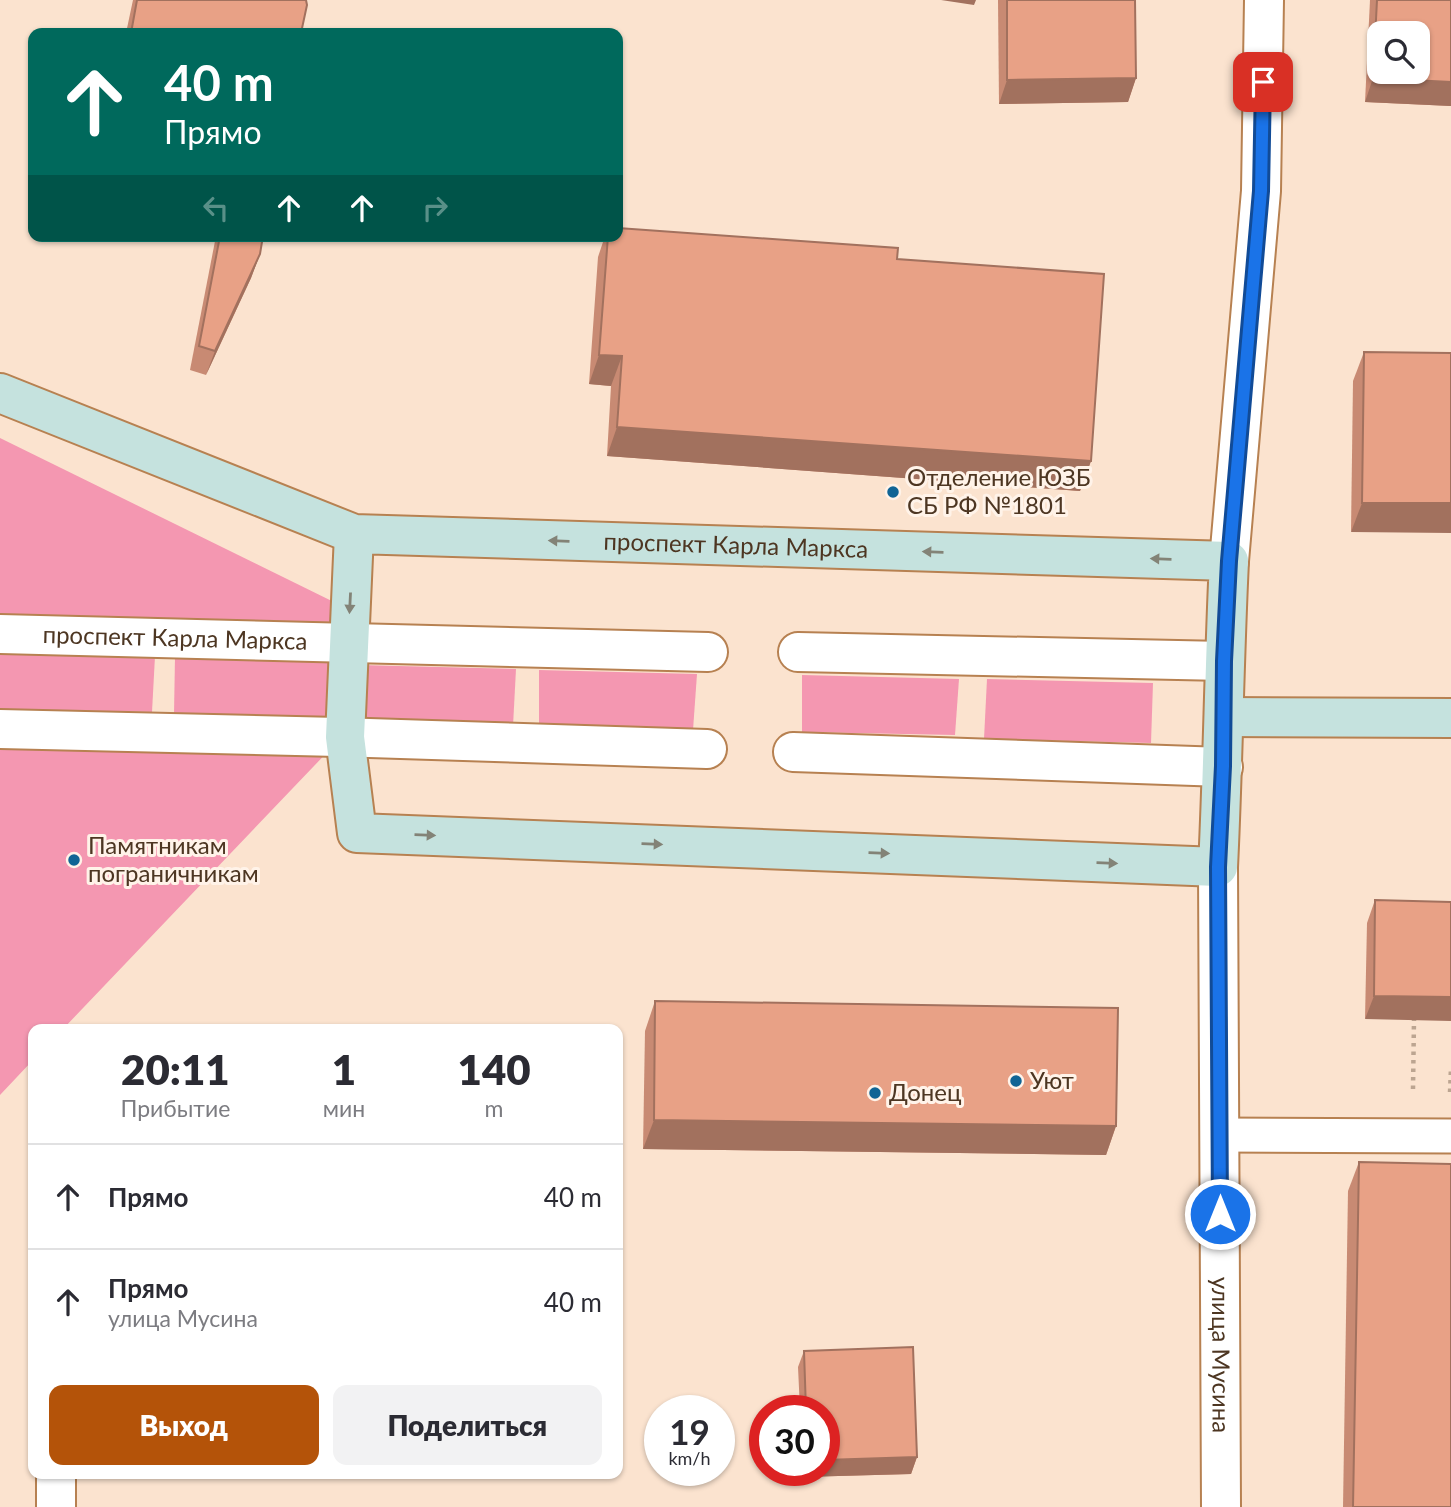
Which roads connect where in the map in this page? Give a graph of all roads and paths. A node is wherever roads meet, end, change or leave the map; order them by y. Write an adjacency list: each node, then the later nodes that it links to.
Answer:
1 (1264, 0): 4 (street)
2 (0, 393): 3 (street, проспект Карла Маркса)
3 (354, 534): 4 (street, проспект Карла Маркса, one-way to 3); 6 (street, one-way to 6)
4 (1229, 561): 9 (street)
5 (0, 634): 6 (street, проспект Карла Маркса)
6 (348, 644): 7 (street, проспект Карла Маркса); 13 (street)
7 (708, 652)
8 (798, 652): 9 (street)
9 (1224, 661): 10 (street)
10 (1224, 717): 11 (street); 16 (street)
11 (1451, 718)
12 (0, 729): 13 (street)
13 (345, 737): 14 (street); 17 (street, one-way to 17)
14 (707, 749)
15 (793, 752): 16 (street)
16 (1223, 766): 17 (street)
17 (1218, 867): 19 (street, улица Мусина)
18 (1414, 1020): 20 (path)
19 (1219, 1135): 20 (lane); 24 (street, улица Мусина)
20 (1412, 1136): 21 (lane)
21 (1451, 1136)
22 (56, 1479): 23 (street)
23 (56, 1507)
24 (1221, 1507)

